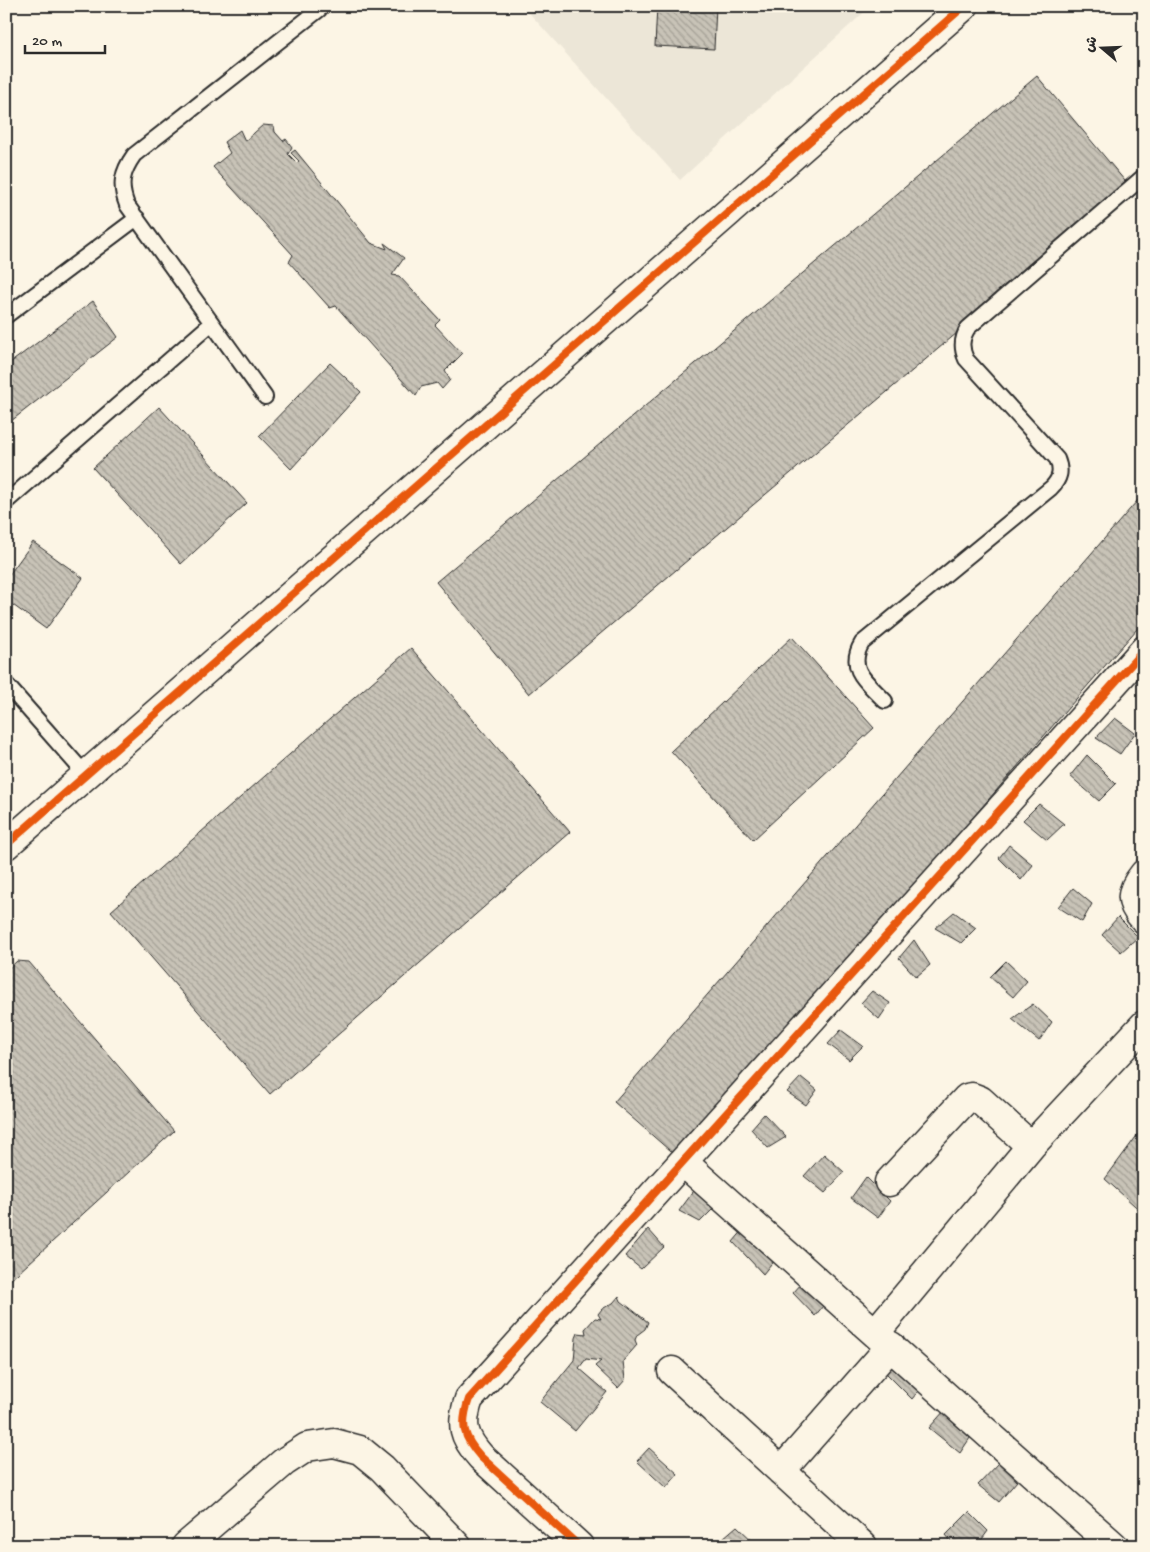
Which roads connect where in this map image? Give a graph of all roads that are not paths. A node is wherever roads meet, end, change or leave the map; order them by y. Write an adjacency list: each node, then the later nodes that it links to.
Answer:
1 (964, 6): 12 (street)
2 (320, 8): 4 (lane)
3 (1144, 176): 11 (lane)
4 (137, 218): 5 (lane); 6 (lane)
5 (6, 316)
6 (212, 323): 7 (lane); 8 (lane)
7 (265, 397)
8 (6, 502)
9 (1144, 650): 18 (street)
10 (6, 684): 12 (lane)
11 (885, 701)
12 (86, 775): 13 (street)
13 (6, 845)
14 (1144, 874): 15 (street)
15 (1144, 918)
16 (1144, 1025): 17 (street)
17 (1031, 1146): 19 (street); 20 (street)
18 (684, 1162): 20 (street); 25 (street)
19 (889, 1182)
20 (884, 1339): 22 (street); 27 (street)
21 (672, 1372): 22 (street)
22 (781, 1471): 26 (street)
23 (186, 1546): 24 (street)
24 (457, 1546)
25 (579, 1546)
26 (863, 1546)
27 (1114, 1546)

